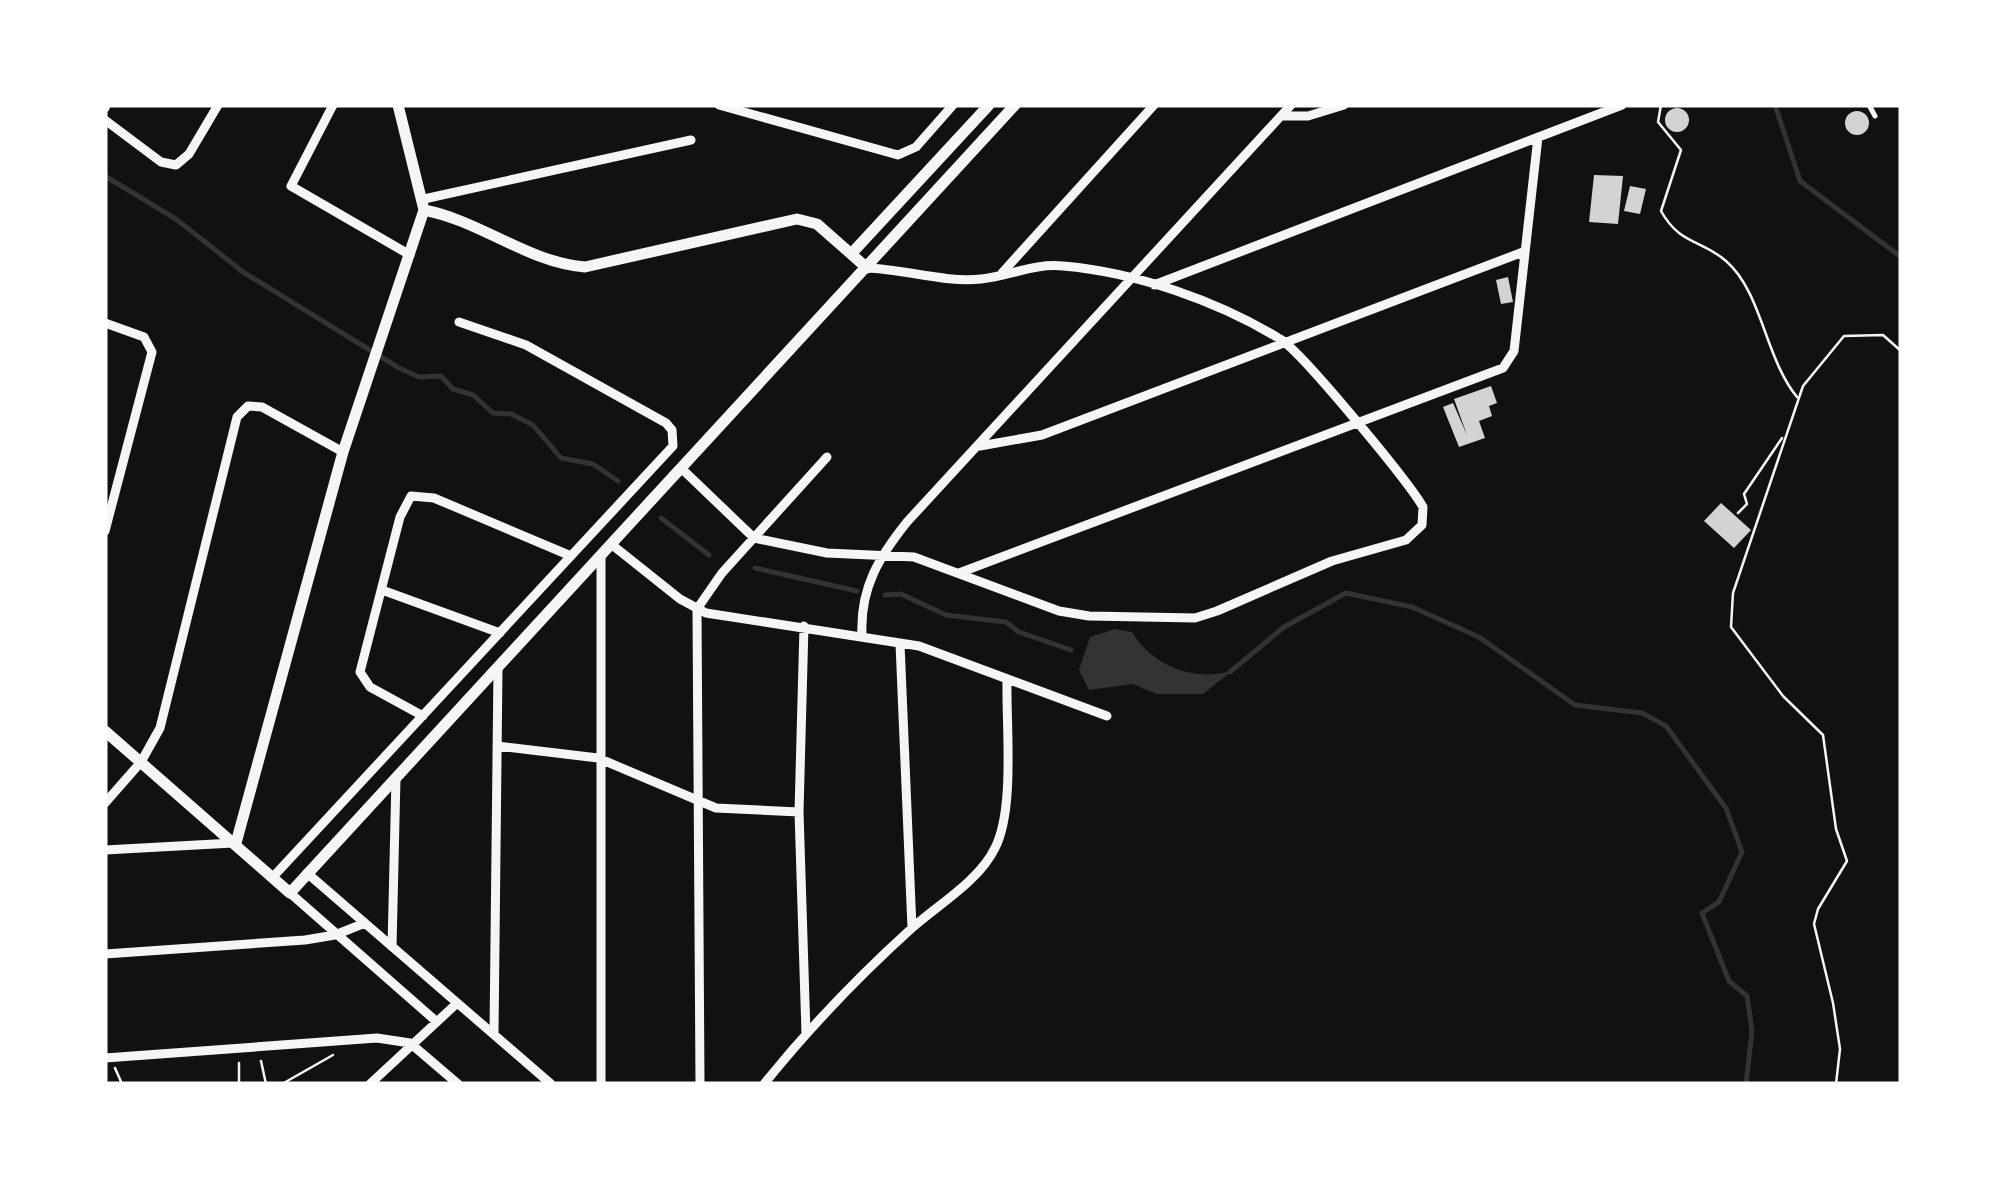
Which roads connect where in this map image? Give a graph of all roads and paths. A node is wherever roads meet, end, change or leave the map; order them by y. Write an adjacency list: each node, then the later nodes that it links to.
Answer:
1 (218, 105): 16 (street)
2 (333, 105): 22 (street)
3 (400, 105): 19 (street)
4 (719, 105): 5 (street)
5 (954, 105)
6 (989, 105): 20 (street)
7 (1015, 105): 23 (street)
8 (1154, 105): 24 (street)
9 (1291, 105): 14 (street)
10 (1344, 105): 14 (street)
11 (1622, 105): 17 (street)
12 (1661, 105): 31 (path)
13 (1869, 105): 15 (lane)
14 (1281, 116): 25 (street)
15 (1875, 116)
16 (105, 120)
17 (1538, 138): 21 (street); 26 (street)
18 (691, 140): 19 (street)
19 (424, 205): 20 (street); 22 (street)
20 (852, 252): 23 (street)
21 (1523, 252): 29 (street); 32 (street)
22 (410, 255): 35 (street)
23 (867, 268): 24 (street); 37 (street)
24 (1001, 275): 25 (street)
25 (1130, 278): 26 (street); 34 (street)
26 (1152, 286): 29 (street)
27 (459, 322): 43 (street)
28 (105, 323): 39 (street)
29 (1283, 340): 32 (street); 34 (street)
30 (1901, 351): 31 (path)
31 (1798, 398): 33 (path)
32 (1354, 424): 45 (street); 45 (street)
33 (1783, 437): 38 (path); 92 (path)
34 (979, 446): 44 (street)
35 (343, 452): 59 (street); 64 (street)
36 (827, 457): 40 (street)
37 (681, 468): 40 (street); 41 (street)
38 (1738, 513)
39 (105, 532)
40 (754, 538): 44 (street); 47 (street)
41 (611, 544): 42 (street); 47 (street)
42 (601, 554): 52 (street); 58 (street)
43 (570, 556): 46 (street); 49 (street)
44 (880, 556): 45 (street); 50 (street)
45 (958, 573)
46 (382, 590): 49 (street); 54 (street)
47 (697, 609): 48 (street); 61 (street)
48 (804, 626): 50 (street); 63 (street)
49 (500, 633): 54 (street)
50 (862, 634): 51 (street)
51 (900, 644): 53 (street); 70 (street)
52 (498, 665): 57 (street); 60 (street)
53 (1007, 680): 55 (street); 70 (street)
54 (423, 716): 67 (street)
55 (1107, 716)
56 (105, 731): 59 (street)
57 (497, 746): 58 (street); 77 (street)
58 (598, 758): 61 (street); 89 (street)
59 (141, 762): 62 (street); 64 (street)
60 (396, 778): 66 (street); 72 (street)
61 (701, 801): 63 (street); 90 (street)
62 (105, 803)
63 (799, 812): 76 (street)
64 (236, 843): 65 (street); 67 (street)
65 (105, 850)
66 (307, 872): 68 (street); 69 (street)
67 (272, 878): 68 (street)
68 (290, 893): 71 (street)
69 (366, 923): 71 (street); 72 (street)
70 (912, 928): 76 (street)
71 (336, 935): 73 (street); 75 (street)
72 (392, 947): 74 (street)
73 (105, 954)
74 (455, 1005): 75 (street); 77 (street)
75 (437, 1022): 79 (street)
76 (806, 1033): 91 (street)
77 (494, 1034): 88 (street)
78 (364, 1038): 79 (street); 80 (street); 85 (path)
79 (410, 1043): 86 (street); 87 (street)
80 (258, 1045): 81 (street); 84 (path)
81 (107, 1058)
82 (239, 1063): 83 (path)
83 (240, 1084)
84 (266, 1084)
85 (282, 1084)
86 (370, 1084)
87 (458, 1084)
88 (551, 1084)
89 (600, 1084)
90 (700, 1084)
91 (764, 1084)
92 (1836, 1084)

